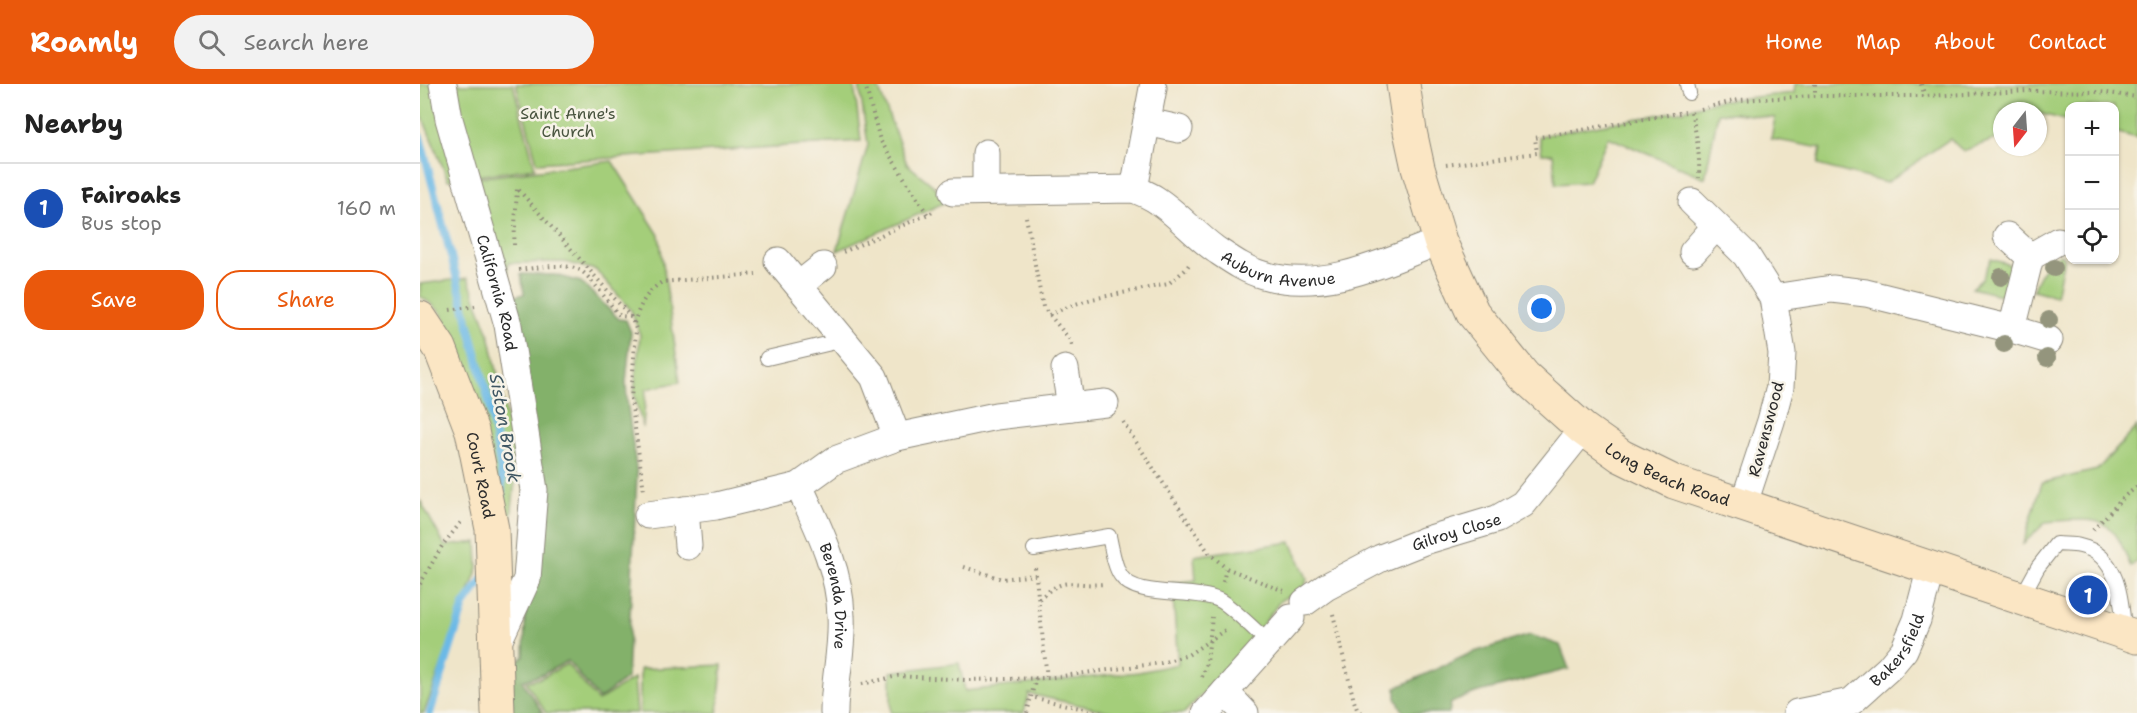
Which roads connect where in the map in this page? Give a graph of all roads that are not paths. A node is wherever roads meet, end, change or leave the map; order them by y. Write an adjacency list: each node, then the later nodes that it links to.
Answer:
1 (443, 84): 37 (street, California Road)
2 (1403, 84): 11 (street, Long Beach Road)
3 (1151, 86): 4 (street)
4 (1147, 122): 5 (street); 7 (street)
5 (1179, 129)
6 (986, 153): 7 (street, Auburn Avenue)
7 (1134, 189): 11 (street, Auburn Avenue)
8 (1695, 204): 9 (street, Ravenswood)
9 (1716, 226): 13 (street); 16 (street, Ravenswood)
10 (2007, 236): 14 (street)
11 (1440, 241): 25 (street, Long Beach Road)
12 (2058, 241): 14 (street)
13 (1693, 252)
14 (2030, 257): 18 (street)
15 (823, 266): 19 (street)
16 (1773, 298): 18 (street); 28 (street, Ravenswood)
17 (420, 318): 37 (street, Court Road)
18 (2012, 329): 20 (street)
19 (844, 340): 21 (lane); 26 (street)
20 (2049, 340)
21 (766, 358)
22 (1069, 360): 24 (street)
23 (1105, 403): 24 (street)
24 (1071, 407): 26 (street)
25 (1583, 429): 28 (street, Long Beach Road); 36 (street, Gilroy Close)
26 (897, 437): 27 (street)
27 (799, 486): 29 (street); 39 (street, Berenda Drive)
28 (1743, 506): 33 (street, Long Beach Road)
29 (685, 510): 30 (street); 31 (street)
30 (648, 514)
31 (688, 546)
32 (1034, 549): 36 (lane)
33 (1931, 567): 34 (street, Long Beach Road); 40 (street, Bakersfield)
34 (2021, 598): 35 (street, Long Beach Road); 35 (lane)
35 (2130, 634)
36 (1268, 642): 38 (street, Gilroy Close)
37 (497, 644): 41 (street, California Road)
38 (1225, 692): 42 (street, Gilroy Close); 43 (street)
39 (834, 705)
40 (1853, 707): 44 (street, Bakersfield)
41 (498, 713)
42 (1206, 713)
43 (1245, 713)
44 (1797, 713)

